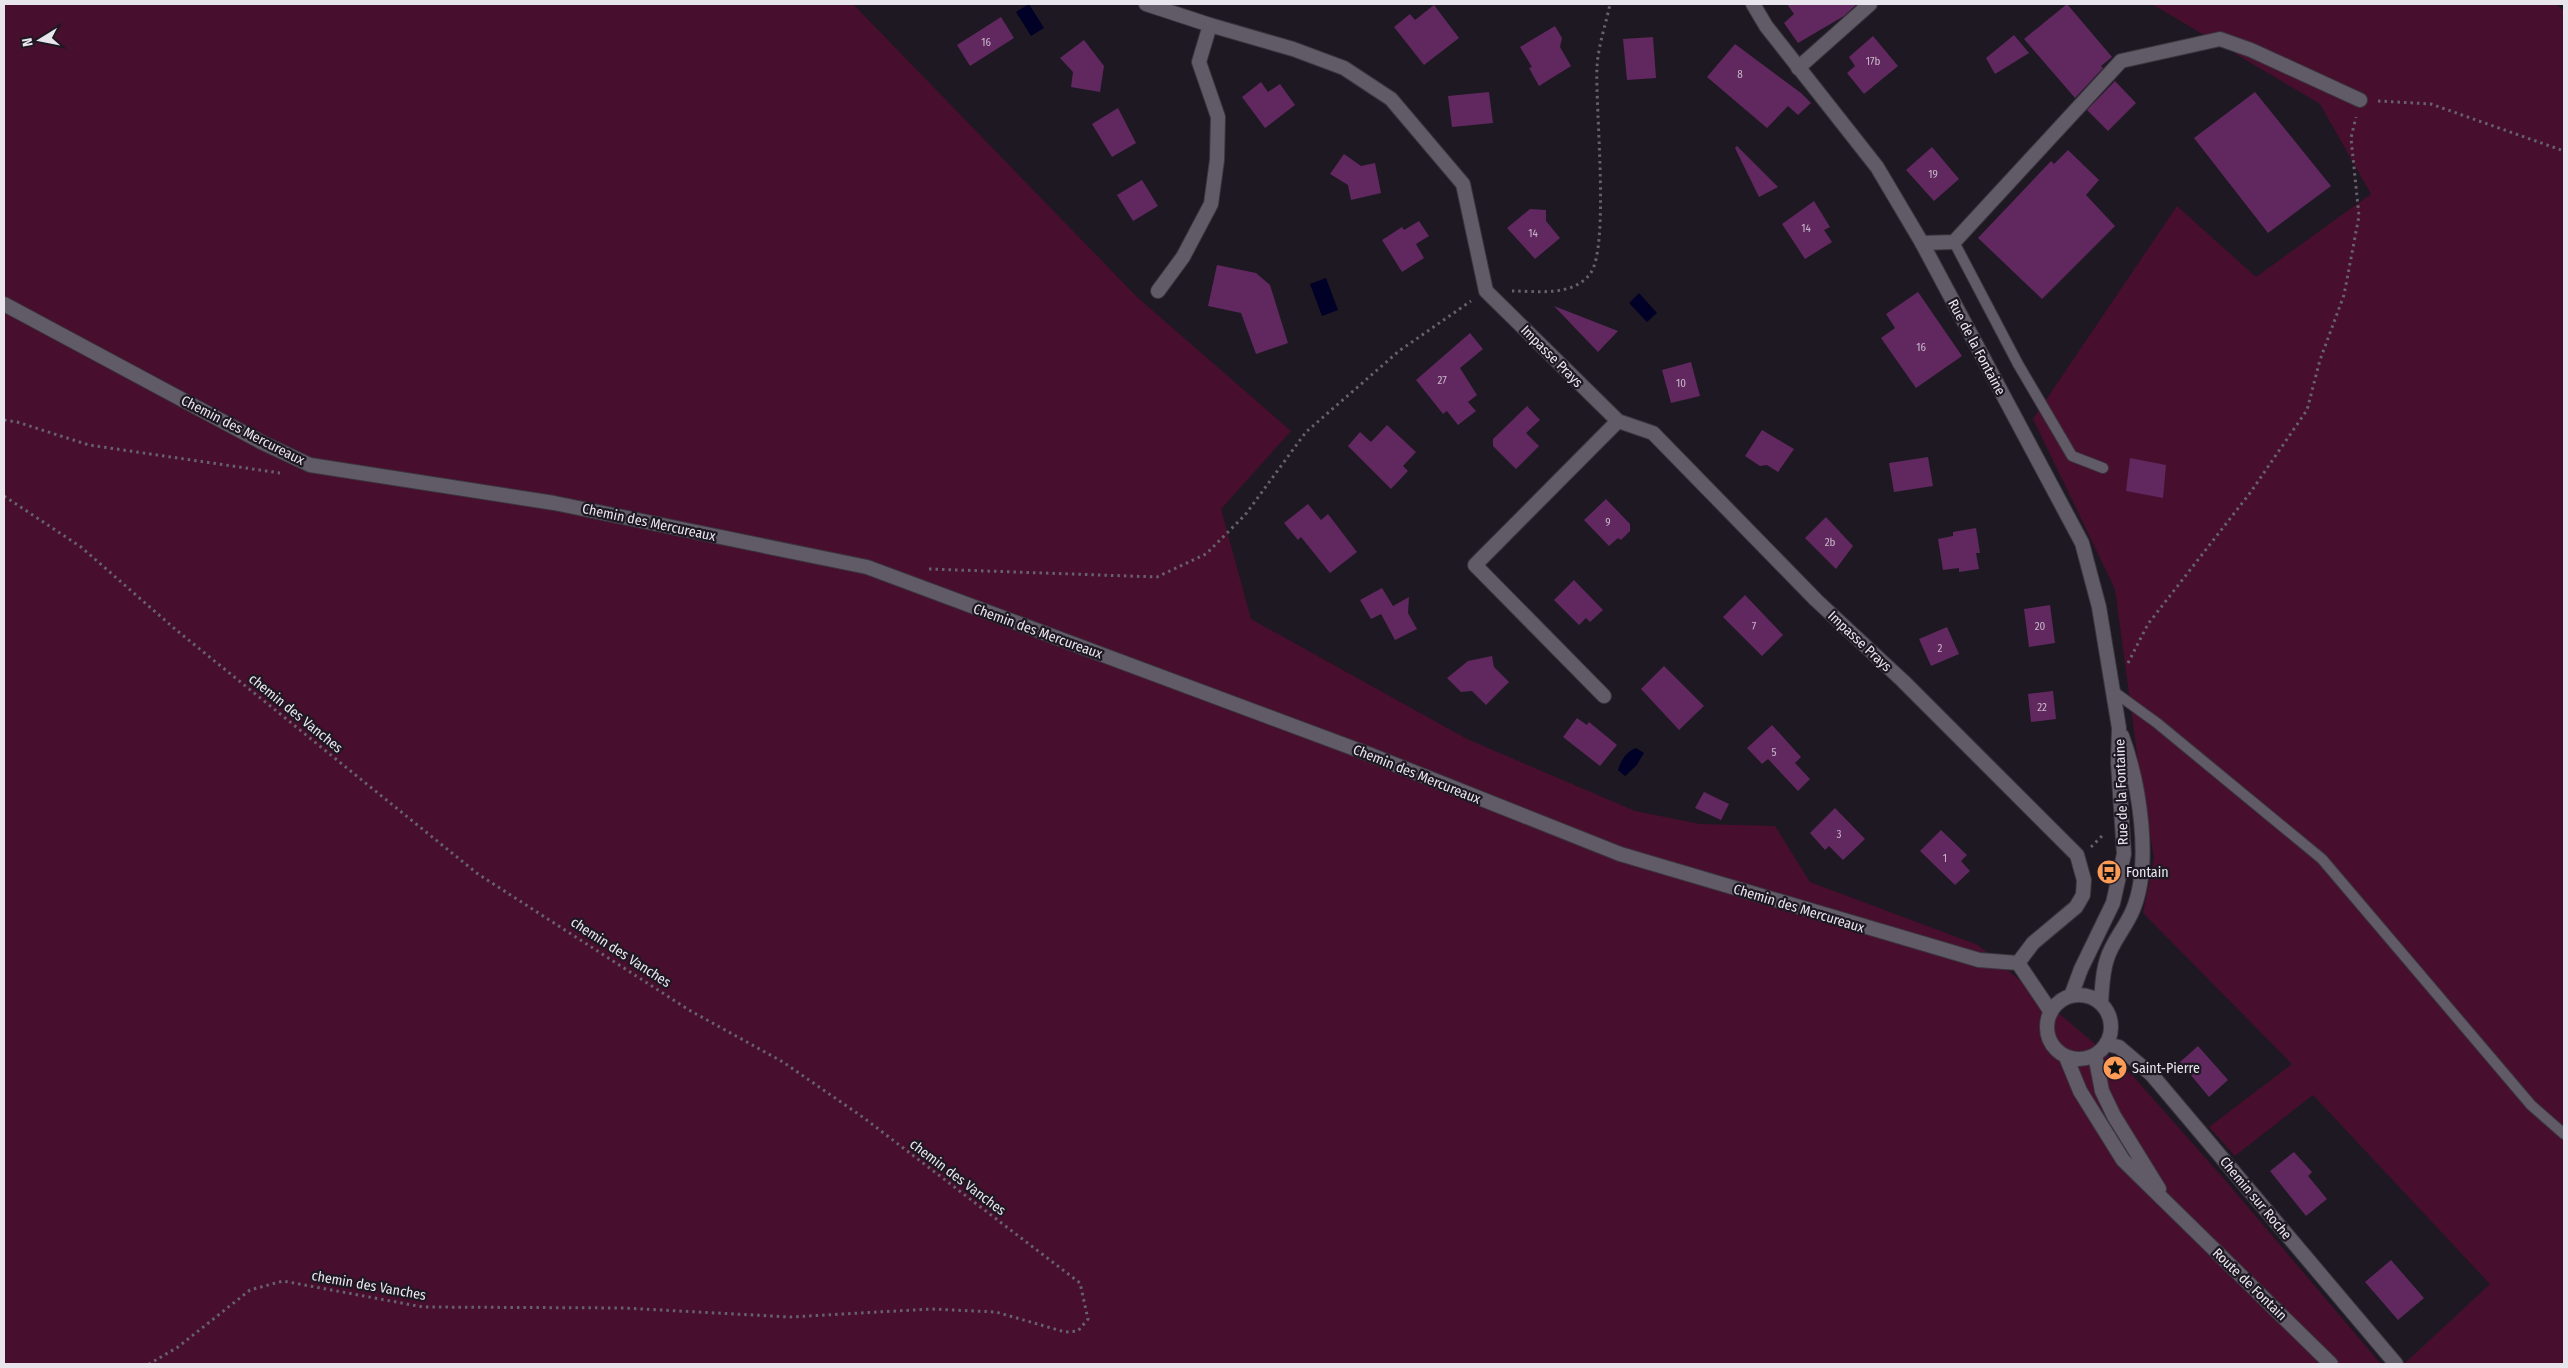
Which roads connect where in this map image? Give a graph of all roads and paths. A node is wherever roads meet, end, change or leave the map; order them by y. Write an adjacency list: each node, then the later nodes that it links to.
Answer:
1 (1146, 4): 5 (street)
2 (1610, 4): 12 (path)
3 (1754, 4): 6 (street, Rue de la Fontaine)
4 (1870, 4): 6 (street)
5 (1210, 26): 11 (street); 12 (street)
6 (1798, 68): 10 (street, Rue de la Fontaine)
7 (2360, 100): 8 (path); 9 (street); 20 (path)
8 (2564, 151)
9 (1954, 242): 10 (street); 17 (lane)
10 (1922, 243): 20 (street, Rue de la Fontaine)
11 (1158, 291)
12 (1486, 291): 15 (street, Impasse Prays); 19 (path)
13 (4, 304): 16 (street, Chemin des Mercureaux)
14 (4, 420): 16 (path)
15 (1618, 421): 21 (street); 23 (street, Impasse Prays)
16 (310, 465): 23 (street, Chemin des Mercureaux)
17 (2103, 468)
18 (4, 496): 32 (path, chemin des Vanches)
19 (927, 569)
20 (2113, 691): 22 (street, Rue de la Fontaine); 30 (lane)
21 (1604, 696)
22 (2119, 728): 24 (street, Rue de la Fontaine); 25 (street, Rue de la Fontaine)
23 (2018, 963): 26 (street)
24 (2071, 996): 25 (street); 26 (street)
25 (2101, 1004): 27 (street)
26 (2051, 1012): 29 (street)
27 (2106, 1044): 28 (street); 34 (street, Chemin sur Roche)
28 (2095, 1055): 29 (street); 31 (street, Route de Fontain)
29 (2066, 1057): 31 (street, Route de Fontain)
30 (2564, 1134)
31 (2168, 1205): 33 (street, Route de Fontain)
32 (149, 1364)
33 (2331, 1364)
34 (2396, 1364)

